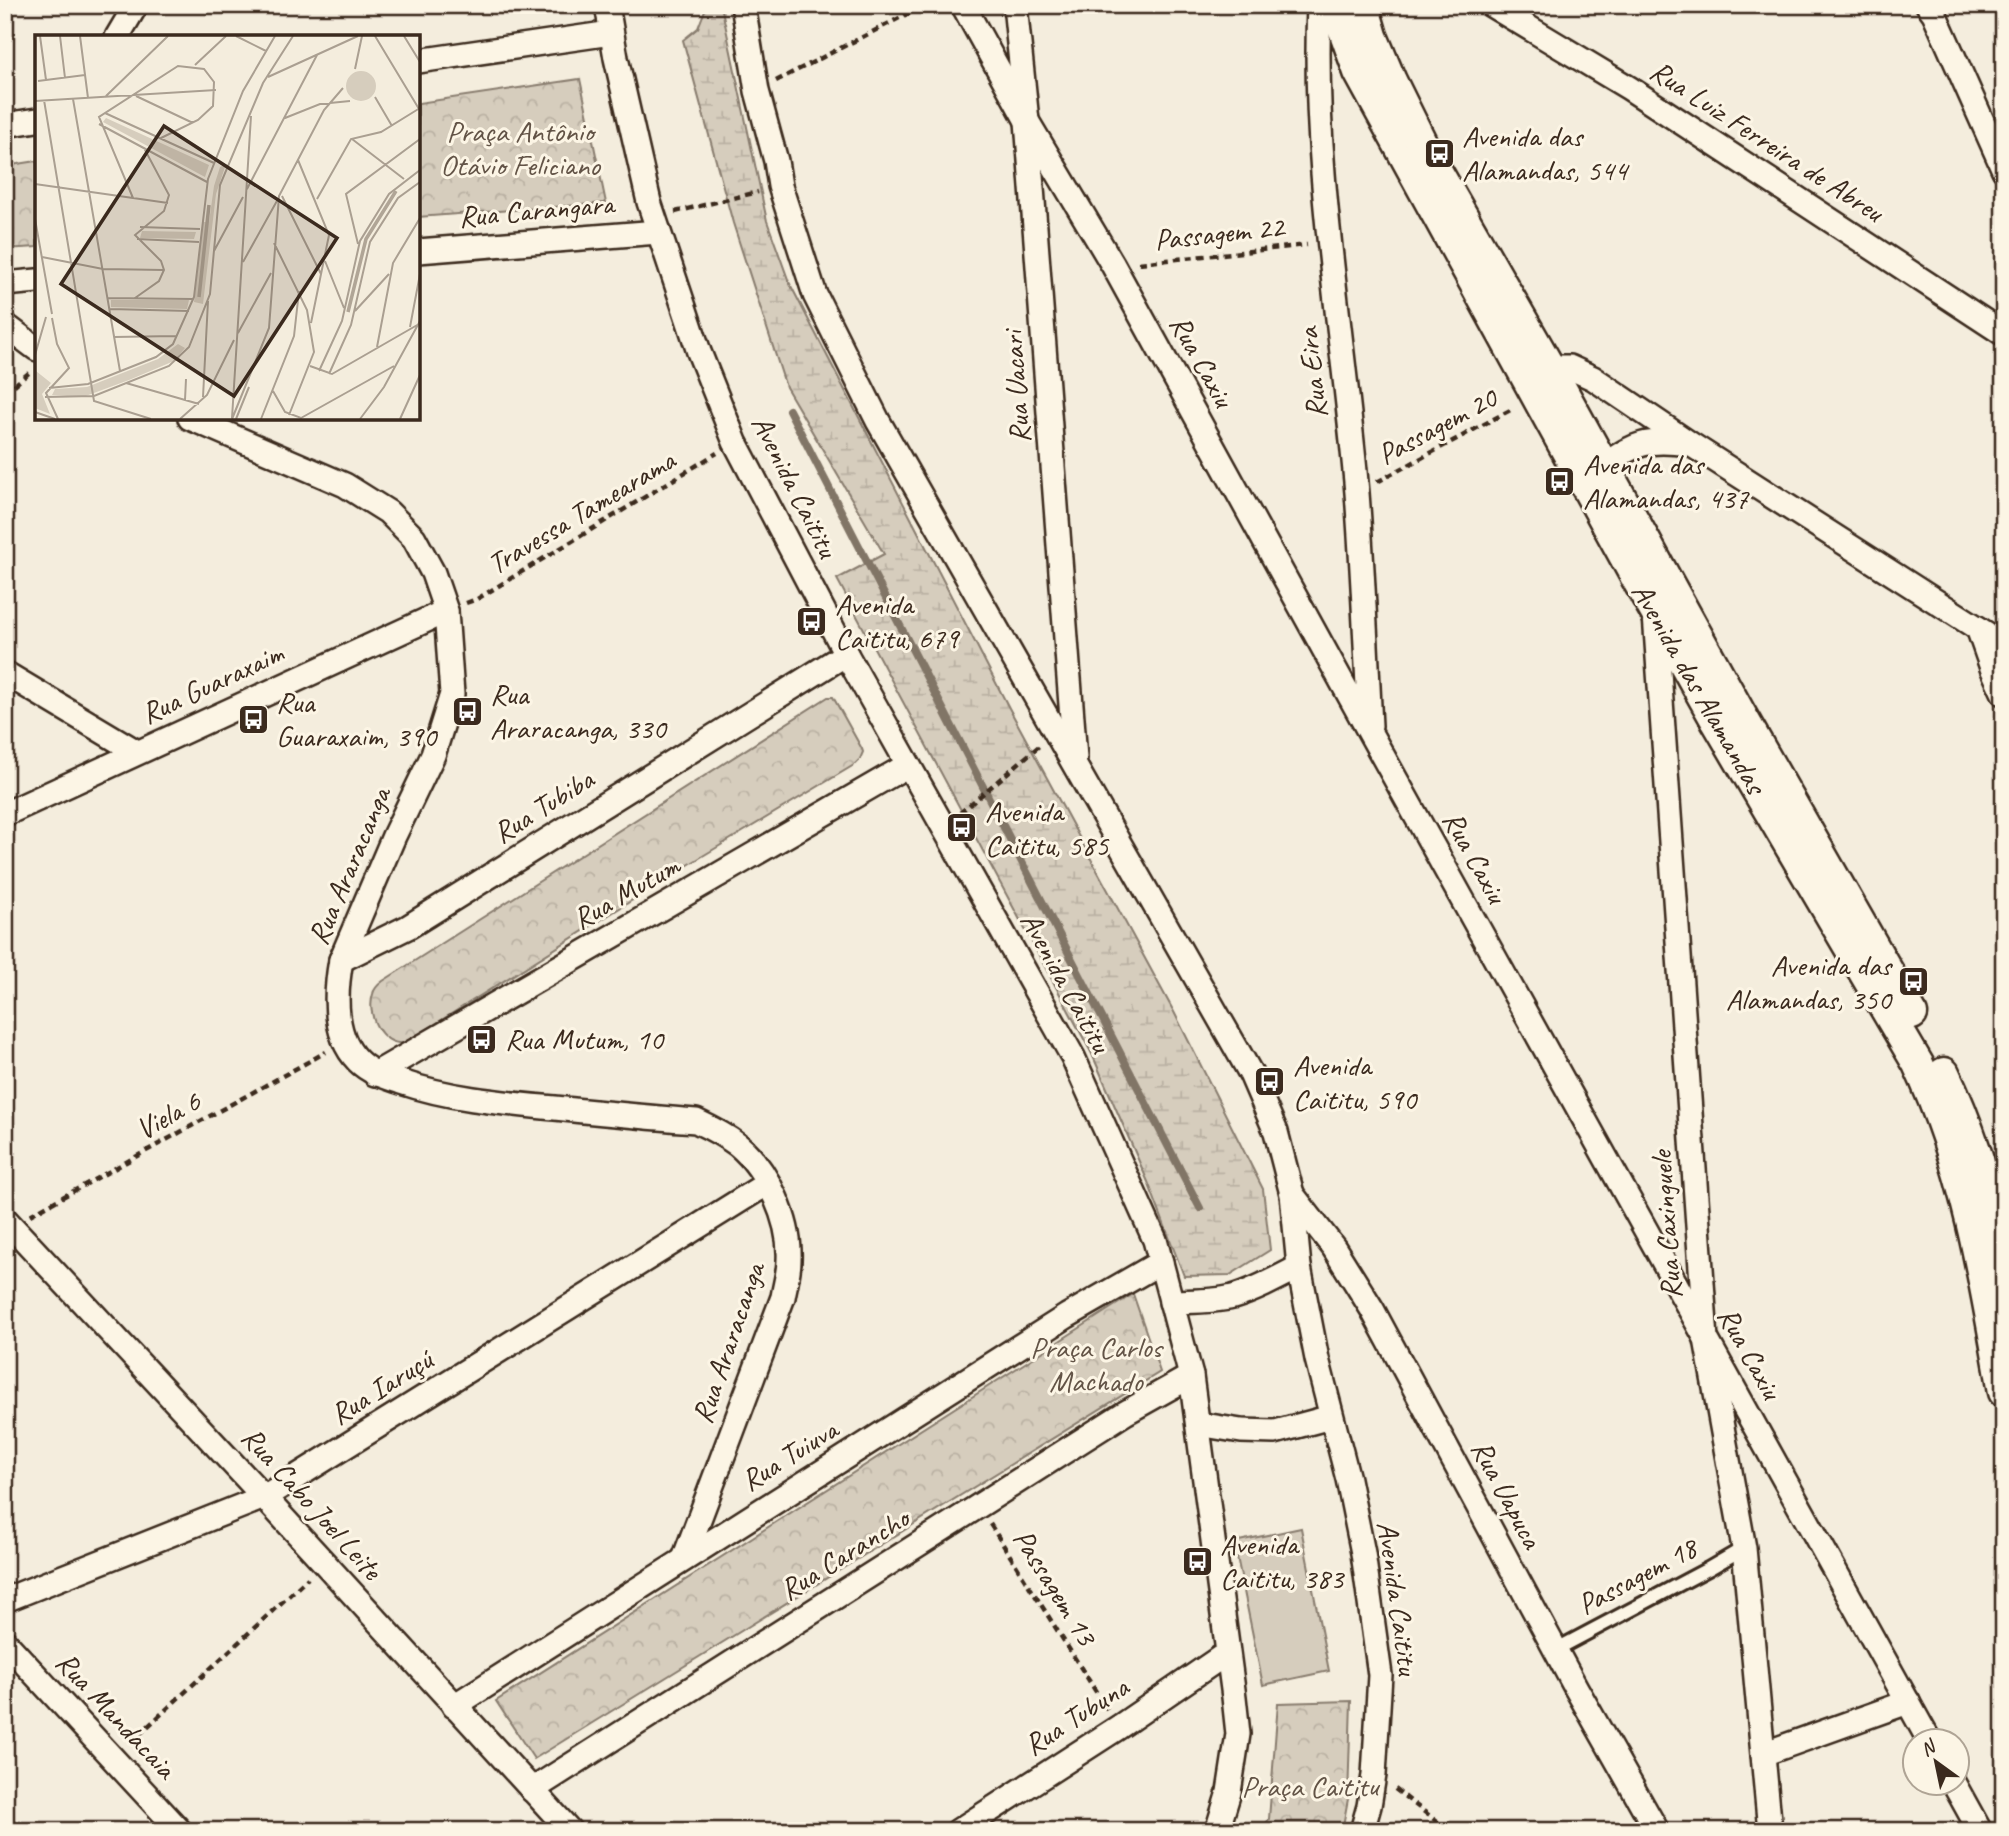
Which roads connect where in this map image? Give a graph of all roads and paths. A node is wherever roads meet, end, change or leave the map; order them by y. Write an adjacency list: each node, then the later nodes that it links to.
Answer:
1 (136, 5): 13 (street)
2 (607, 5): 12 (street, Avenida Caititu)
3 (743, 5): 15 (street, Avenida Caititu)
4 (925, 5): 15 (path)
5 (963, 5): 17 (street, Rua Caxiu)
6 (1015, 5): 17 (street, Rua Uacari)
7 (1320, 5): 22 (street, Rua Eira)
8 (1335, 5): 31 (street, Avenida das Alamandas)
9 (1363, 5): 31 (street, Avenida das Alamandas)
10 (1491, 5): 28 (street, Rua Luiz Ferreira de Abreu)
11 (1928, 5): 19 (street)
12 (611, 33): 14 (street); 21 (street, Avenida Caititu)
13 (118, 35)
14 (420, 61)
15 (757, 91): 50 (street, Avenida Caititu)
16 (35, 120): 18 (street)
17 (1027, 121): 24 (street, Rua Caxiu); 50 (street, Rua Uacari)
18 (5, 125)
19 (2004, 170)
20 (764, 191): 21 (path)
21 (656, 224): 23 (street, Rua Carangara); 34 (street, Avenida Caititu)
22 (1329, 243): 24 (path, Passagem 22); 37 (street, Rua Eira)
23 (420, 251)
24 (1113, 265): 46 (street, Rua Caxiu)
25 (35, 281): 26 (street)
26 (5, 284)
27 (5, 325): 29 (street)
28 (2004, 334)
29 (35, 348)
30 (35, 366): 32 (path)
31 (1538, 380): 35 (street); 36 (street, Avenida das Alamandas); 37 (path, Passagem 20)
32 (5, 393)
33 (195, 420): 39 (street, Rua Araracanga)
34 (735, 442): 39 (path, Travessa Tamearama); 43 (street, Avenida Caititu)
35 (1692, 445): 36 (street); 41 (street)
36 (1593, 472): 38 (street, Avenida das Alamandas); 40 (street, Avenida das Alamandas)
37 (1357, 492): 46 (street, Rua Eira)
38 (1667, 582): 40 (street); 59 (street, Avenida das Alamandas)
39 (446, 611): 47 (street, Rua Guaraxaim); 53 (street, Rua Araracanga)
40 (1655, 611): 63 (street, Rua Caxinguele); 65 (street, Avenida das Alamandas)
41 (1978, 628): 42 (street); 45 (street)
42 (2004, 645)
43 (846, 654): 49 (street, Avenida Caititu); 53 (street, Rua Tubiba)
44 (5, 673): 47 (street)
45 (2004, 694)
46 (1370, 733): 63 (street, Rua Caxiu)
47 (137, 752): 52 (street, Rua Guaraxaim)
48 (1019, 764): 51 (path)
49 (908, 765): 55 (street, Rua Mutum); 60 (street, Avenida Caititu)
50 (1076, 765): 57 (street, Avenida Caititu)
51 (965, 810)
52 (5, 814)
53 (341, 960): 54 (street, Rua Araracanga)
54 (345, 1041): 55 (street, Rua Araracanga); 58 (path, Viela 6)
55 (375, 1074): 56 (street, Rua Araracanga)
56 (768, 1183): 68 (street, Rua Iaruçú); 71 (street, Rua Araracanga)
57 (1292, 1194): 61 (street, Avenida Caititu); 75 (street, Rua Uapuca)
58 (8, 1222): 68 (street, Rua Cabo Joel Leite)
59 (2004, 1255)
60 (1161, 1262): 62 (street, Avenida Caititu); 71 (street, Rua Tuiuva)
61 (1299, 1267): 62 (street); 66 (street, Avenida Caititu)
62 (1171, 1302): 64 (street, Avenida Caititu)
63 (1706, 1339): 70 (street, Rua Caxinguele); 77 (street, Rua Caxiu)
64 (1191, 1376): 67 (street, Avenida Caititu); 69 (street, Rua Carancho)
65 (2004, 1392)
66 (1331, 1417): 67 (street); 83 (street, Avenida Caititu)
67 (1198, 1424): 76 (street, Avenida Caititu)
68 (264, 1497): 72 (street, Rua Cabo Joel Leite); 73 (street, Rua Iaruçú)
69 (978, 1506): 79 (path, Passagem 13); 84 (street, Rua Carancho)
70 (1744, 1548): 75 (lane, Passagem 18); 81 (street, Rua Caxinguele)
71 (684, 1559): 78 (street, Rua Tuiuva)
72 (324, 1563): 78 (street, Rua Cabo Joel Leite); 82 (path)
73 (5, 1600)
74 (5, 1642): 82 (street, Rua Mandacaia)
75 (1555, 1650): 92 (street, Rua Uapuca)
76 (1227, 1653): 79 (street, Rua Tubuna); 89 (street, Avenida Caititu)
77 (1908, 1702): 80 (street, Rua Caxiu); 81 (street)
78 (454, 1706): 84 (street, Rua Cabo Joel Leite)
79 (1119, 1727): 88 (street, Rua Tubuna)
80 (1923, 1728)
81 (1763, 1754): 93 (street, Rua Caxinguele)
82 (114, 1758): 86 (street, Rua Mandacaia)
83 (1374, 1774): 90 (street, Avenida Caititu); 91 (path)
84 (532, 1790): 87 (street, Rua Cabo Joel Leite)
85 (1962, 1798): 94 (street)
86 (180, 1831)
87 (570, 1831)
88 (958, 1831)
89 (1217, 1831)
90 (1362, 1831)
91 (1449, 1831)
92 (1657, 1831)
93 (1770, 1831)
94 (1980, 1831)

